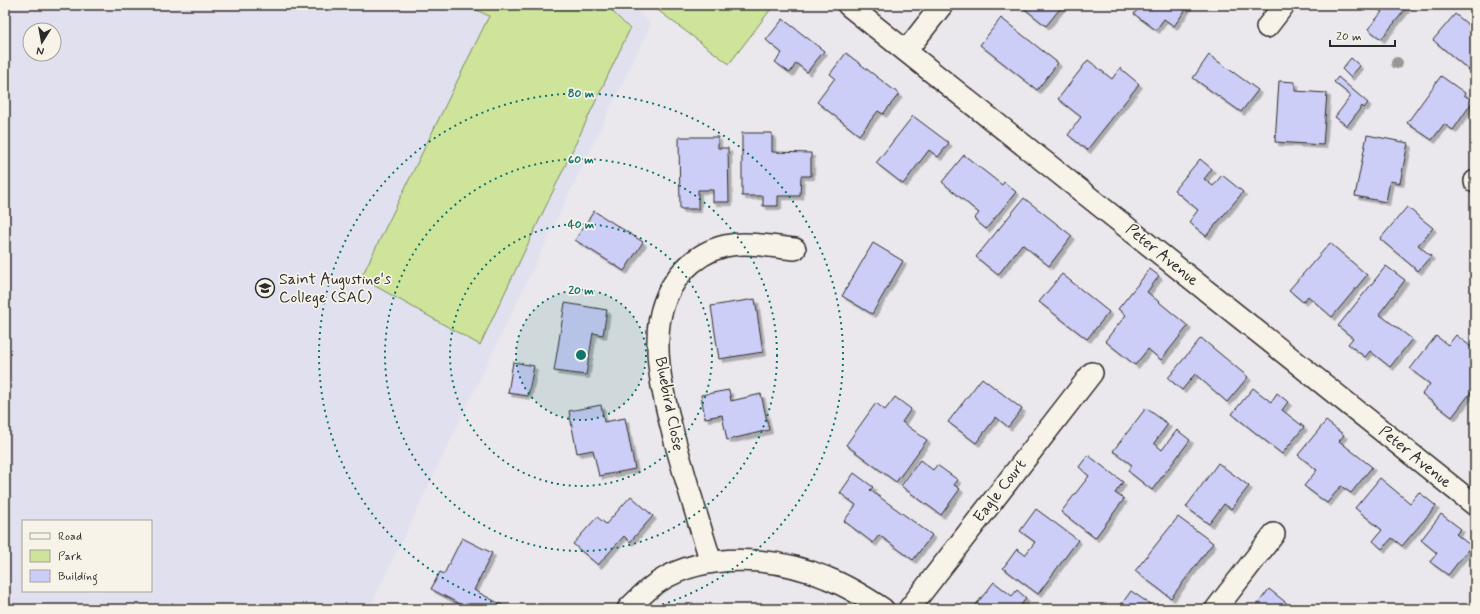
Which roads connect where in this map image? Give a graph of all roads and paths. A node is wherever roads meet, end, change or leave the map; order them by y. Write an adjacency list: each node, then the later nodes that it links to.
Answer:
1 (848, 5): 5 (street, Peter Avenue)
2 (942, 5): 5 (street)
3 (1284, 5): 4 (street)
4 (1267, 27)
5 (906, 51): 8 (street, Peter Avenue)
6 (795, 249): 10 (street, Bluebird Close)
7 (1092, 373): 13 (street, Eagle Court)
8 (1475, 505)
9 (1274, 534): 14 (street)
10 (712, 562): 11 (street); 12 (street)
11 (628, 609)
12 (883, 609)
13 (909, 609)
14 (1216, 609)

